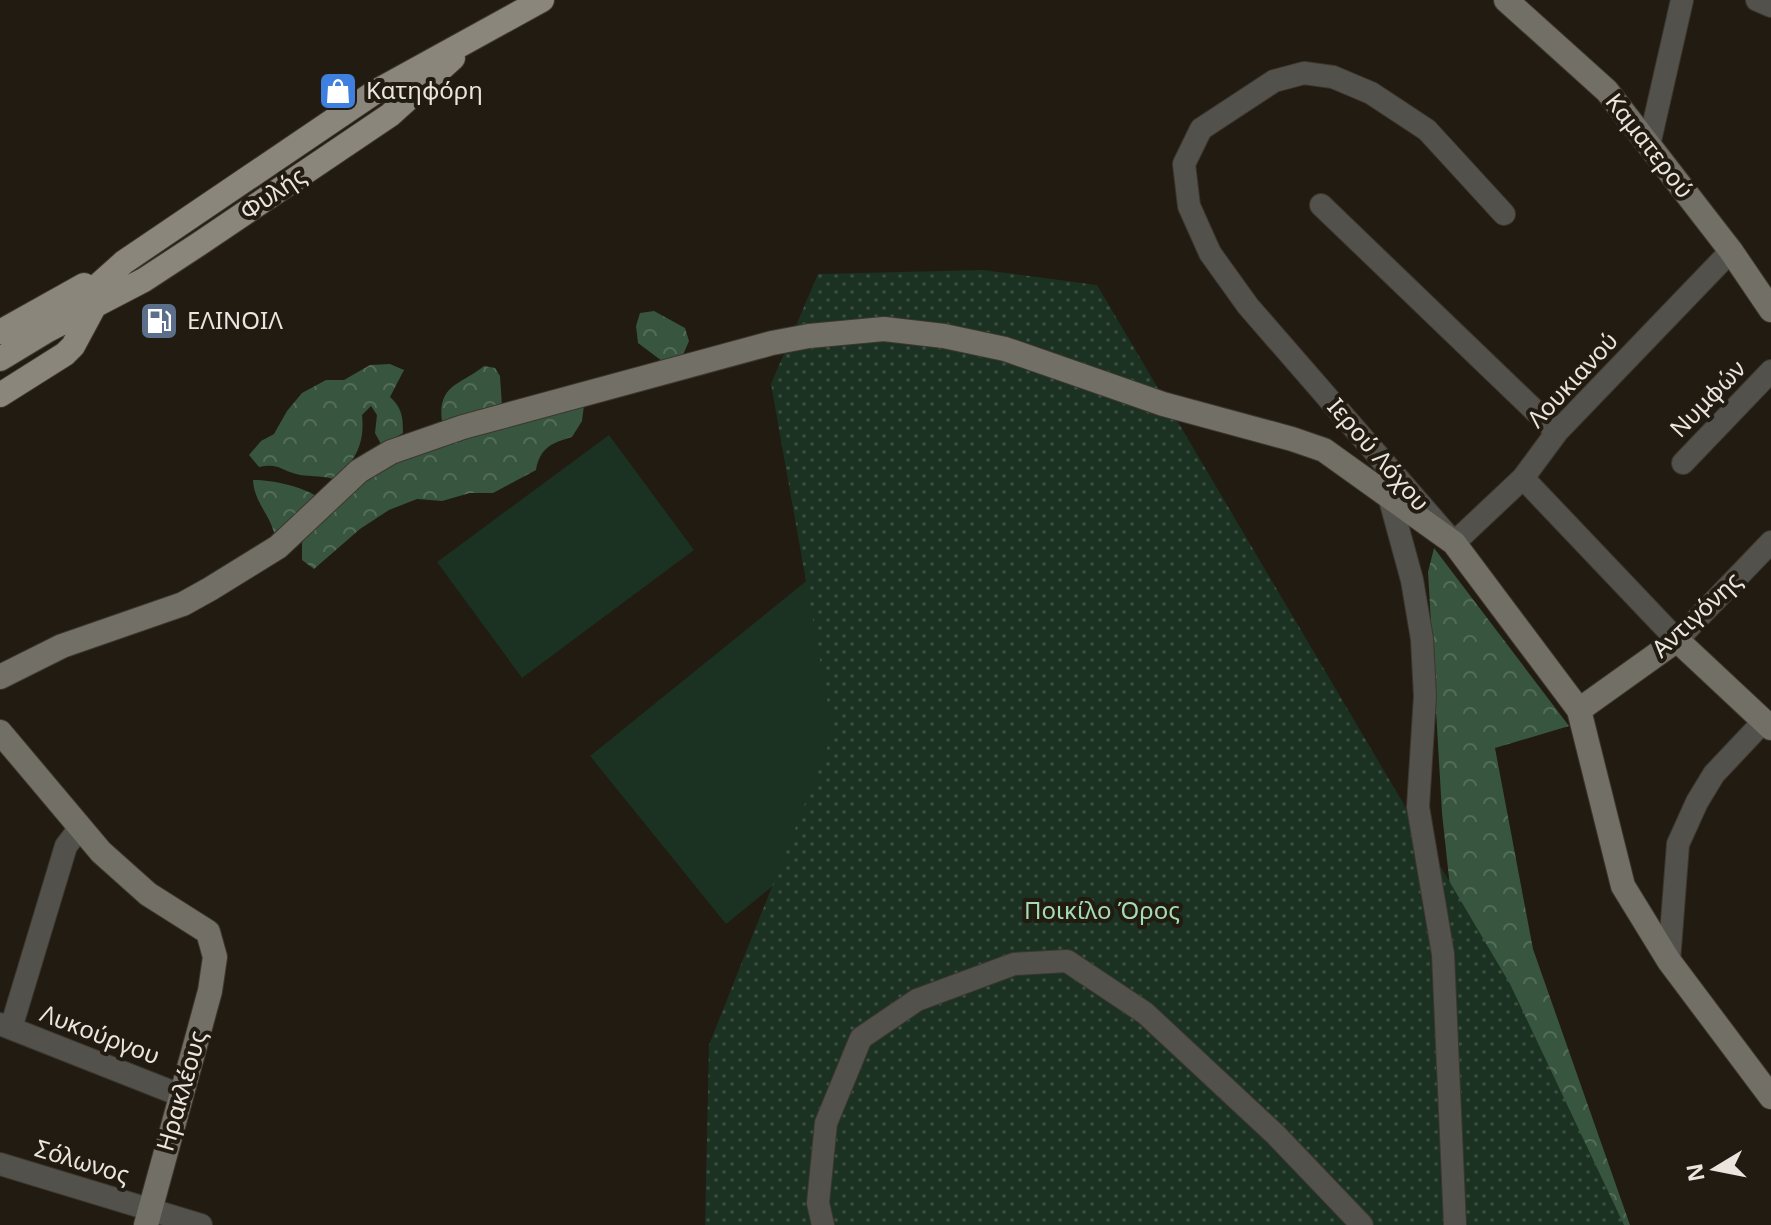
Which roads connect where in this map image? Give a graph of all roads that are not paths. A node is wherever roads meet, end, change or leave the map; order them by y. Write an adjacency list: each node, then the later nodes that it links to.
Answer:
1 (542, 0): 6 (main road, Φυλής)
2 (1506, 0): 8 (street, Καματερού)
3 (1682, 0): 8 (street)
4 (1757, 0): 5 (street)
5 (1771, 6)
6 (514, 7): 7 (main road, Φυλής)
7 (481, 33): 12 (main road, Φυλής); 14 (main road, Φυλής)
8 (1649, 145): 11 (street, Καματερού)
9 (1321, 205): 20 (street)
10 (1504, 214): 25 (street, Ιερού Λόχου)
11 (1731, 251): 13 (street, Καματερού); 20 (street, Λουκιανού)
12 (124, 262): 15 (main road, Φυλής); 16 (main road)
13 (1768, 296)
14 (94, 307): 15 (main road, Φυλής); 19 (main road)
15 (48, 330): 17 (main road, Φυλής)
16 (0, 332)
17 (0, 359)
18 (1771, 371): 21 (street, Νυμφών)
19 (0, 395)
20 (1557, 432): 22 (street, Λουκιανού)
21 (1683, 463)
22 (1523, 478): 25 (street, Λουκιανού); 26 (street)
23 (1389, 496): 25 (street); 27 (street); 41 (street)
24 (1771, 542): 26 (street, Αντιγόνης)
25 (1454, 543): 28 (street, Ιερού Λόχου)
26 (1677, 640): 28 (street, Αντιγόνης); 29 (street)
27 (0, 677)
28 (1579, 710): 32 (street, Ιερού Λόχου)
29 (1768, 725): 32 (street)
30 (0, 732): 31 (street)
31 (79, 829): 33 (street); 34 (street, Ηρακλέους)
32 (1669, 961): 35 (street, Ιερού Λόχου)
33 (5, 1026): 34 (street, Λυκούργου)
34 (180, 1095): 37 (street, Ηρακλέους)
35 (1771, 1097)
36 (0, 1164): 37 (street, Σόλωνος)
37 (148, 1217): 38 (street, Σόλωνος)
38 (201, 1225)
39 (823, 1225): 40 (street)
40 (1362, 1225)
41 (1455, 1225)

